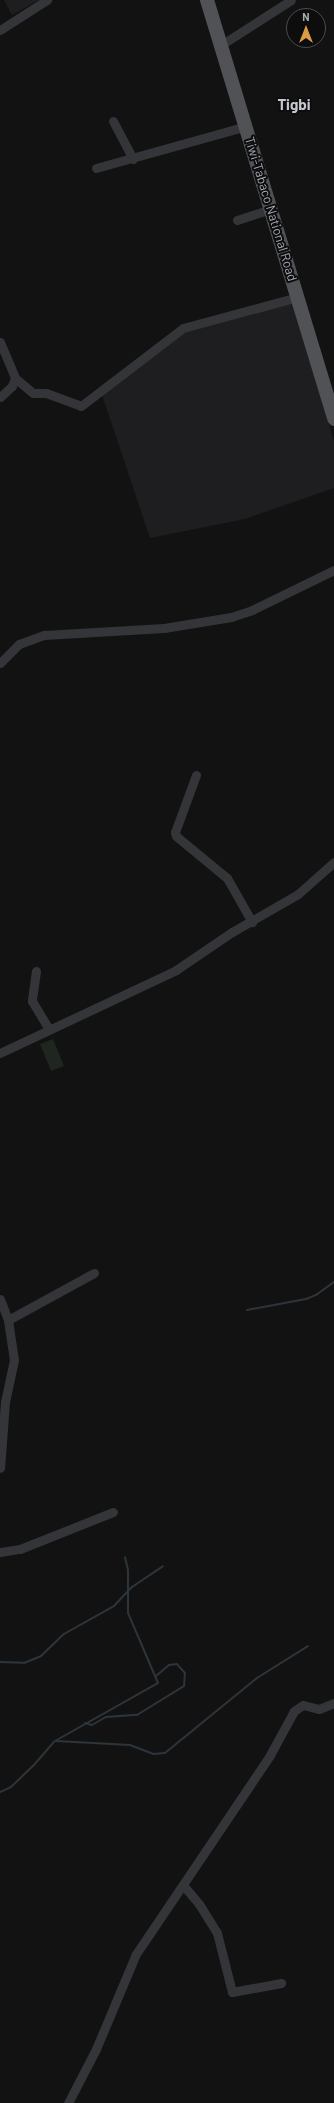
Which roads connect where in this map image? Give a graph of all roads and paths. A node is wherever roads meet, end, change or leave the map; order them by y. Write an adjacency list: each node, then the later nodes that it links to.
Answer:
1 (47, 0): 4 (street)
2 (207, 0): 5 (main road, Tiwi-Tabaco National Road)
3 (291, 0): 5 (street)
4 (0, 30)
5 (221, 44): 7 (main road, Tiwi-Tabaco National Road)
6 (113, 121): 8 (street)
7 (246, 126): 8 (street); 10 (main road, Tiwi-Tabaco National Road)
8 (133, 159): 9 (street)
9 (96, 168)
10 (271, 209): 11 (street); 12 (main road, Tiwi-Tabaco National Road)
11 (238, 220)
12 (298, 297): 14 (street); 16 (main road, Tiwi-Tabaco National Road)
13 (0, 342): 14 (street)
14 (15, 378): 15 (street)
15 (0, 397)
16 (334, 419)
17 (334, 570): 18 (street)
18 (0, 663)
19 (196, 775): 21 (street)
20 (334, 862): 21 (street)
21 (252, 922): 23 (street)
22 (36, 971): 23 (street)
23 (48, 1028): 24 (street)
24 (0, 1053)
25 (94, 1273): 27 (street)
26 (0, 1299): 27 (street)
27 (8, 1320): 28 (street)
28 (0, 1468)
29 (114, 1512): 30 (street)
30 (0, 1552)
31 (334, 1703): 32 (street)
32 (183, 1885): 33 (street); 34 (street)
33 (281, 1983)
34 (68, 2103)

